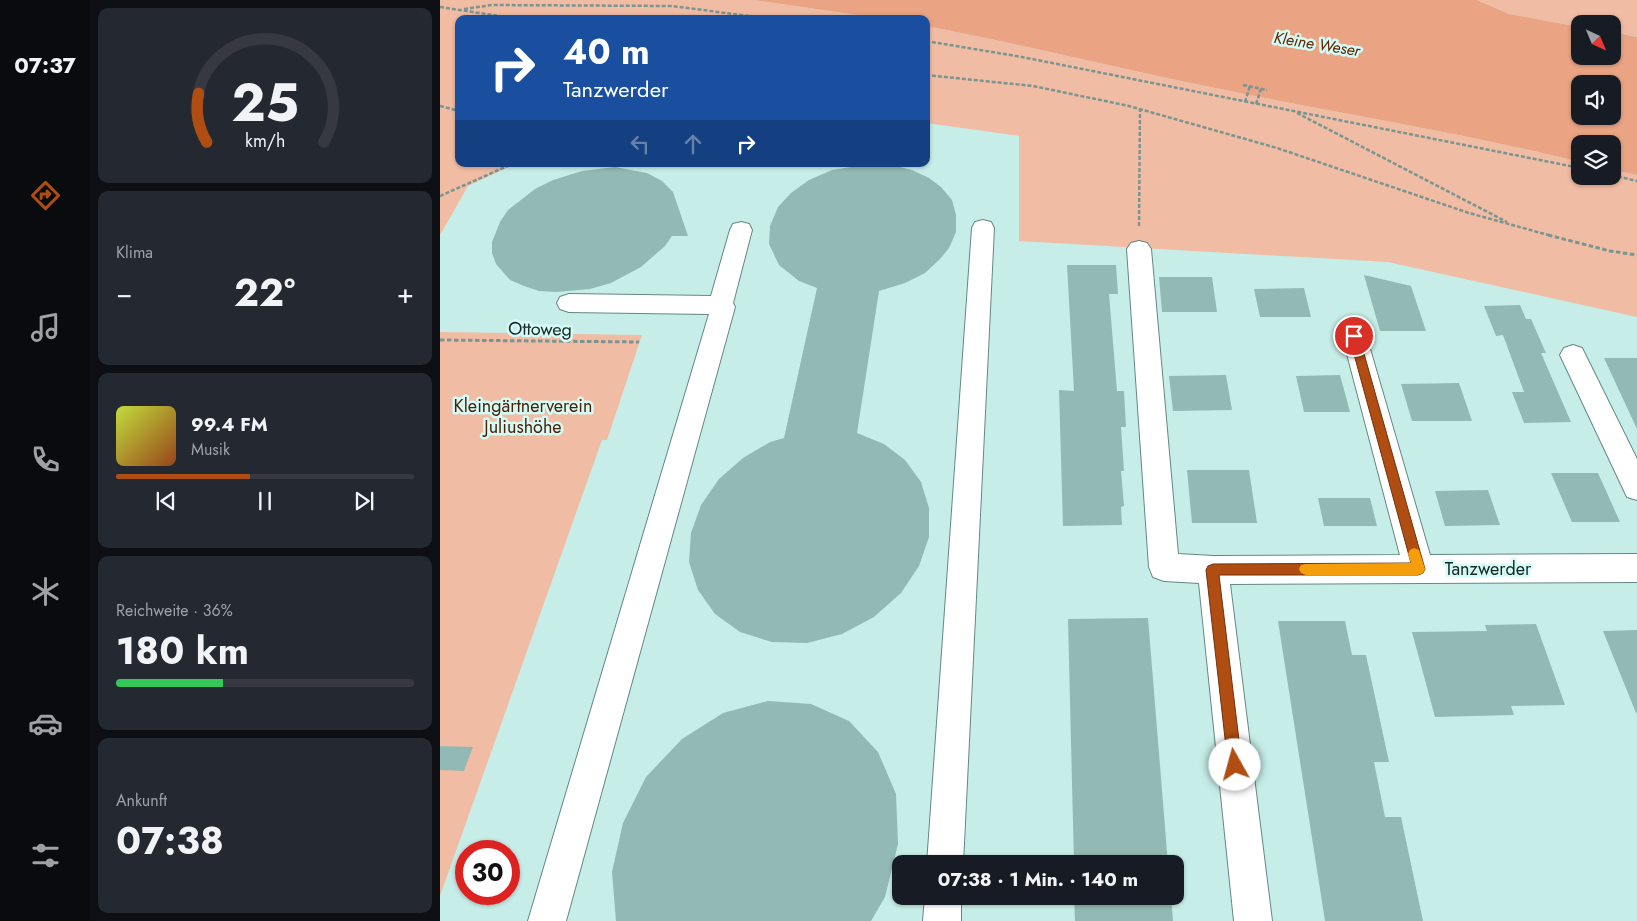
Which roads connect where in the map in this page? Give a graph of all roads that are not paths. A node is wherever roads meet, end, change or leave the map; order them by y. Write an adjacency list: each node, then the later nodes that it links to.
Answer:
1 (983, 228): 12 (street)
2 (741, 230): 5 (street)
3 (1139, 248): 11 (street, Tanzwerder)
4 (569, 303): 5 (street)
5 (720, 305): 14 (street)
6 (1354, 336): 10 (street)
7 (1573, 355): 8 (street)
8 (1637, 488)
9 (1637, 568): 10 (street, Tanzwerder)
10 (1418, 569): 11 (street, Tanzwerder)
11 (1213, 570): 16 (street)
12 (946, 855)
13 (943, 905): 15 (street)
14 (547, 921)
15 (942, 921)
16 (1253, 921)

